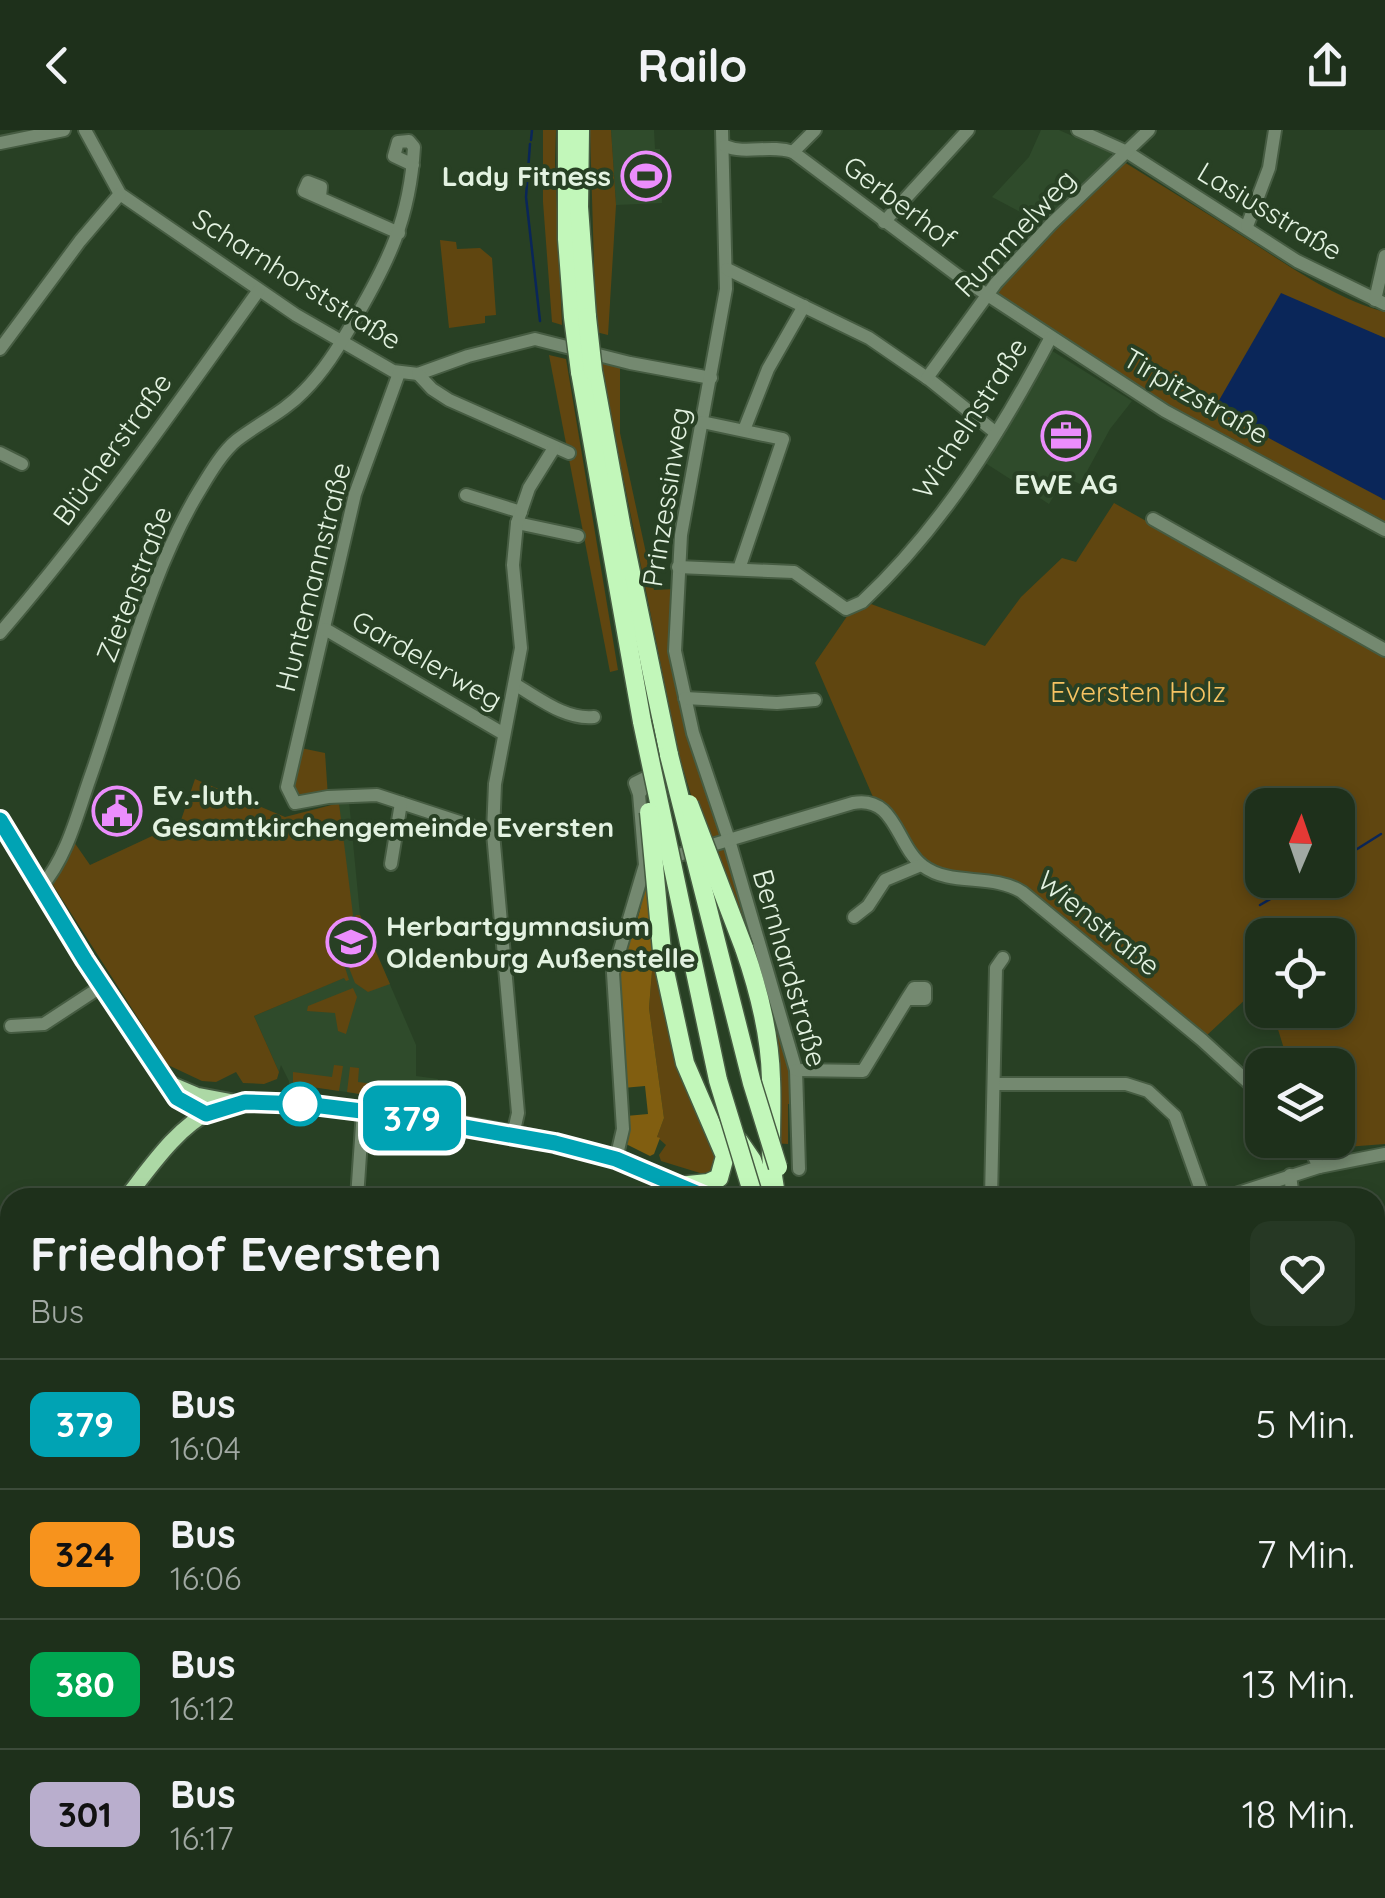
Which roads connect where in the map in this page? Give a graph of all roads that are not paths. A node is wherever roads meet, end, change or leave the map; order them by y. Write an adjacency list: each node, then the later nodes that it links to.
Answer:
1 (64, 130): 11 (street)
2 (85, 130): 16 (street, Scharnhorststraße)
3 (567, 130): 27 (highway)
4 (580, 130): 27 (highway)
5 (722, 130): 12 (street, Prinzessinweg)
6 (814, 130): 13 (street)
7 (968, 130): 18 (street)
8 (1078, 130): 14 (street, Lasiusstraße)
9 (1148, 130): 14 (street, Rummelweg)
10 (1275, 130): 19 (street)
11 (0, 144)
12 (725, 146): 13 (street); 22 (street, Prinzessinweg)
13 (792, 152): 18 (street, Gerberhof)
14 (1127, 152): 19 (street, Lasiusstraße); 24 (street, Rummelweg)
15 (413, 165): 20 (street, Zietenstraße)
16 (120, 194): 23 (street, Scharnhorststraße); 30 (street)
17 (320, 198): 20 (street)
18 (884, 222): 24 (street, Gerberhof)
19 (1247, 226): 25 (street, Lasiusstraße)
20 (399, 233): 29 (street, Zietenstraße)
21 (1385, 256): 25 (street)
22 (727, 268): 26 (street); 33 (street, Prinzessinweg)
23 (259, 290): 29 (street, Scharnhorststraße); 50 (street, Blücherstraße)
24 (988, 294): 28 (street, Tirpitzstraße); 34 (street, Rummelweg)
25 (1380, 302)
26 (804, 306): 34 (street); 36 (street)
27 (580, 317): 52 (highway, bridge)
28 (1052, 337): 37 (street, Wichelnstraße); 45 (street, Tirpitzstraße)
29 (341, 342): 31 (street, Scharnhorststraße); 68 (street, Zietenstraße)
30 (0, 349)
31 (399, 373): 32 (street, Scharnhorststraße); 49 (street, Huntemannstraße)
32 (418, 374): 33 (street); 38 (street, Scharnhorststraße)
33 (711, 378): 35 (street, Prinzessinweg)
34 (927, 378): 37 (street)
35 (702, 422): 36 (street); 47 (street, Prinzessinweg)
36 (744, 430): 48 (street)
37 (996, 433): 48 (street, Wichelnstraße)
38 (554, 448): 40 (street, Scharnhorststraße); 43 (street)
39 (0, 453): 41 (street)
40 (569, 453)
41 (22, 464)
42 (466, 495): 43 (street)
43 (519, 518): 46 (street); 53 (street)
44 (1153, 519): 51 (street)
45 (1385, 530)
46 (578, 536)
47 (678, 567): 48 (street); 54 (street, Prinzessinweg)
48 (740, 570)
49 (324, 630): 58 (street, Gardelerweg); 61 (street, Huntemannstraße)
50 (0, 633)
51 (1385, 650)
52 (642, 672): 57 (highway); 59 (highway)
53 (516, 685): 56 (street); 58 (street)
54 (684, 698): 55 (street); 64 (street, Prinzessinweg)
55 (815, 700)
56 (594, 717)
57 (642, 722): 79 (highway, bridge); 95 (highway, bridge)
58 (504, 734): 63 (street)
59 (669, 755): 97 (highway, bridge); 98 (highway, bridge)
60 (639, 794): 67 (street)
61 (401, 803): 63 (street); 65 (street)
62 (0, 820): 68 (street)
63 (493, 833): 84 (street)
64 (729, 840): 66 (street); 67 (street); 74 (street, Bernhardstraße)
65 (390, 864)
66 (921, 864): 69 (street); 75 (street, Wienstraße)
67 (645, 865): 87 (street)
68 (40, 887): 71 (street)
69 (854, 918)
70 (1003, 958): 76 (street)
71 (102, 986): 73 (street); 77 (street)
72 (907, 999): 74 (street)
73 (11, 1026)
74 (796, 1070): 89 (street, Bernhardstraße)
75 (1245, 1079)
76 (994, 1084): 99 (street); 100 (street)
77 (174, 1091): 78 (main road); 82 (street); 83 (street)
78 (200, 1096): 80 (main road); 82 (main road)
79 (699, 1096): 91 (highway); 96 (highway)
80 (240, 1103): 81 (main road); 82 (main road)
81 (362, 1111): 84 (main road); 93 (street)
82 (206, 1114): 83 (main road)
83 (185, 1130): 92 (main road)
84 (513, 1135): 87 (main road)
85 (1385, 1155): 88 (street)
86 (1315, 1158): 88 (street)
87 (616, 1159): 91 (main road)
88 (1319, 1166): 90 (street)
89 (799, 1169)
90 (1290, 1175): 101 (street); 102 (street)
91 (678, 1186): 94 (main road)
92 (135, 1188)
93 (358, 1188)
94 (683, 1188)
95 (751, 1188)
96 (761, 1188)
97 (775, 1188)
98 (784, 1188)
99 (990, 1188)
100 (1200, 1188)
101 (1252, 1188)
102 (1292, 1188)

